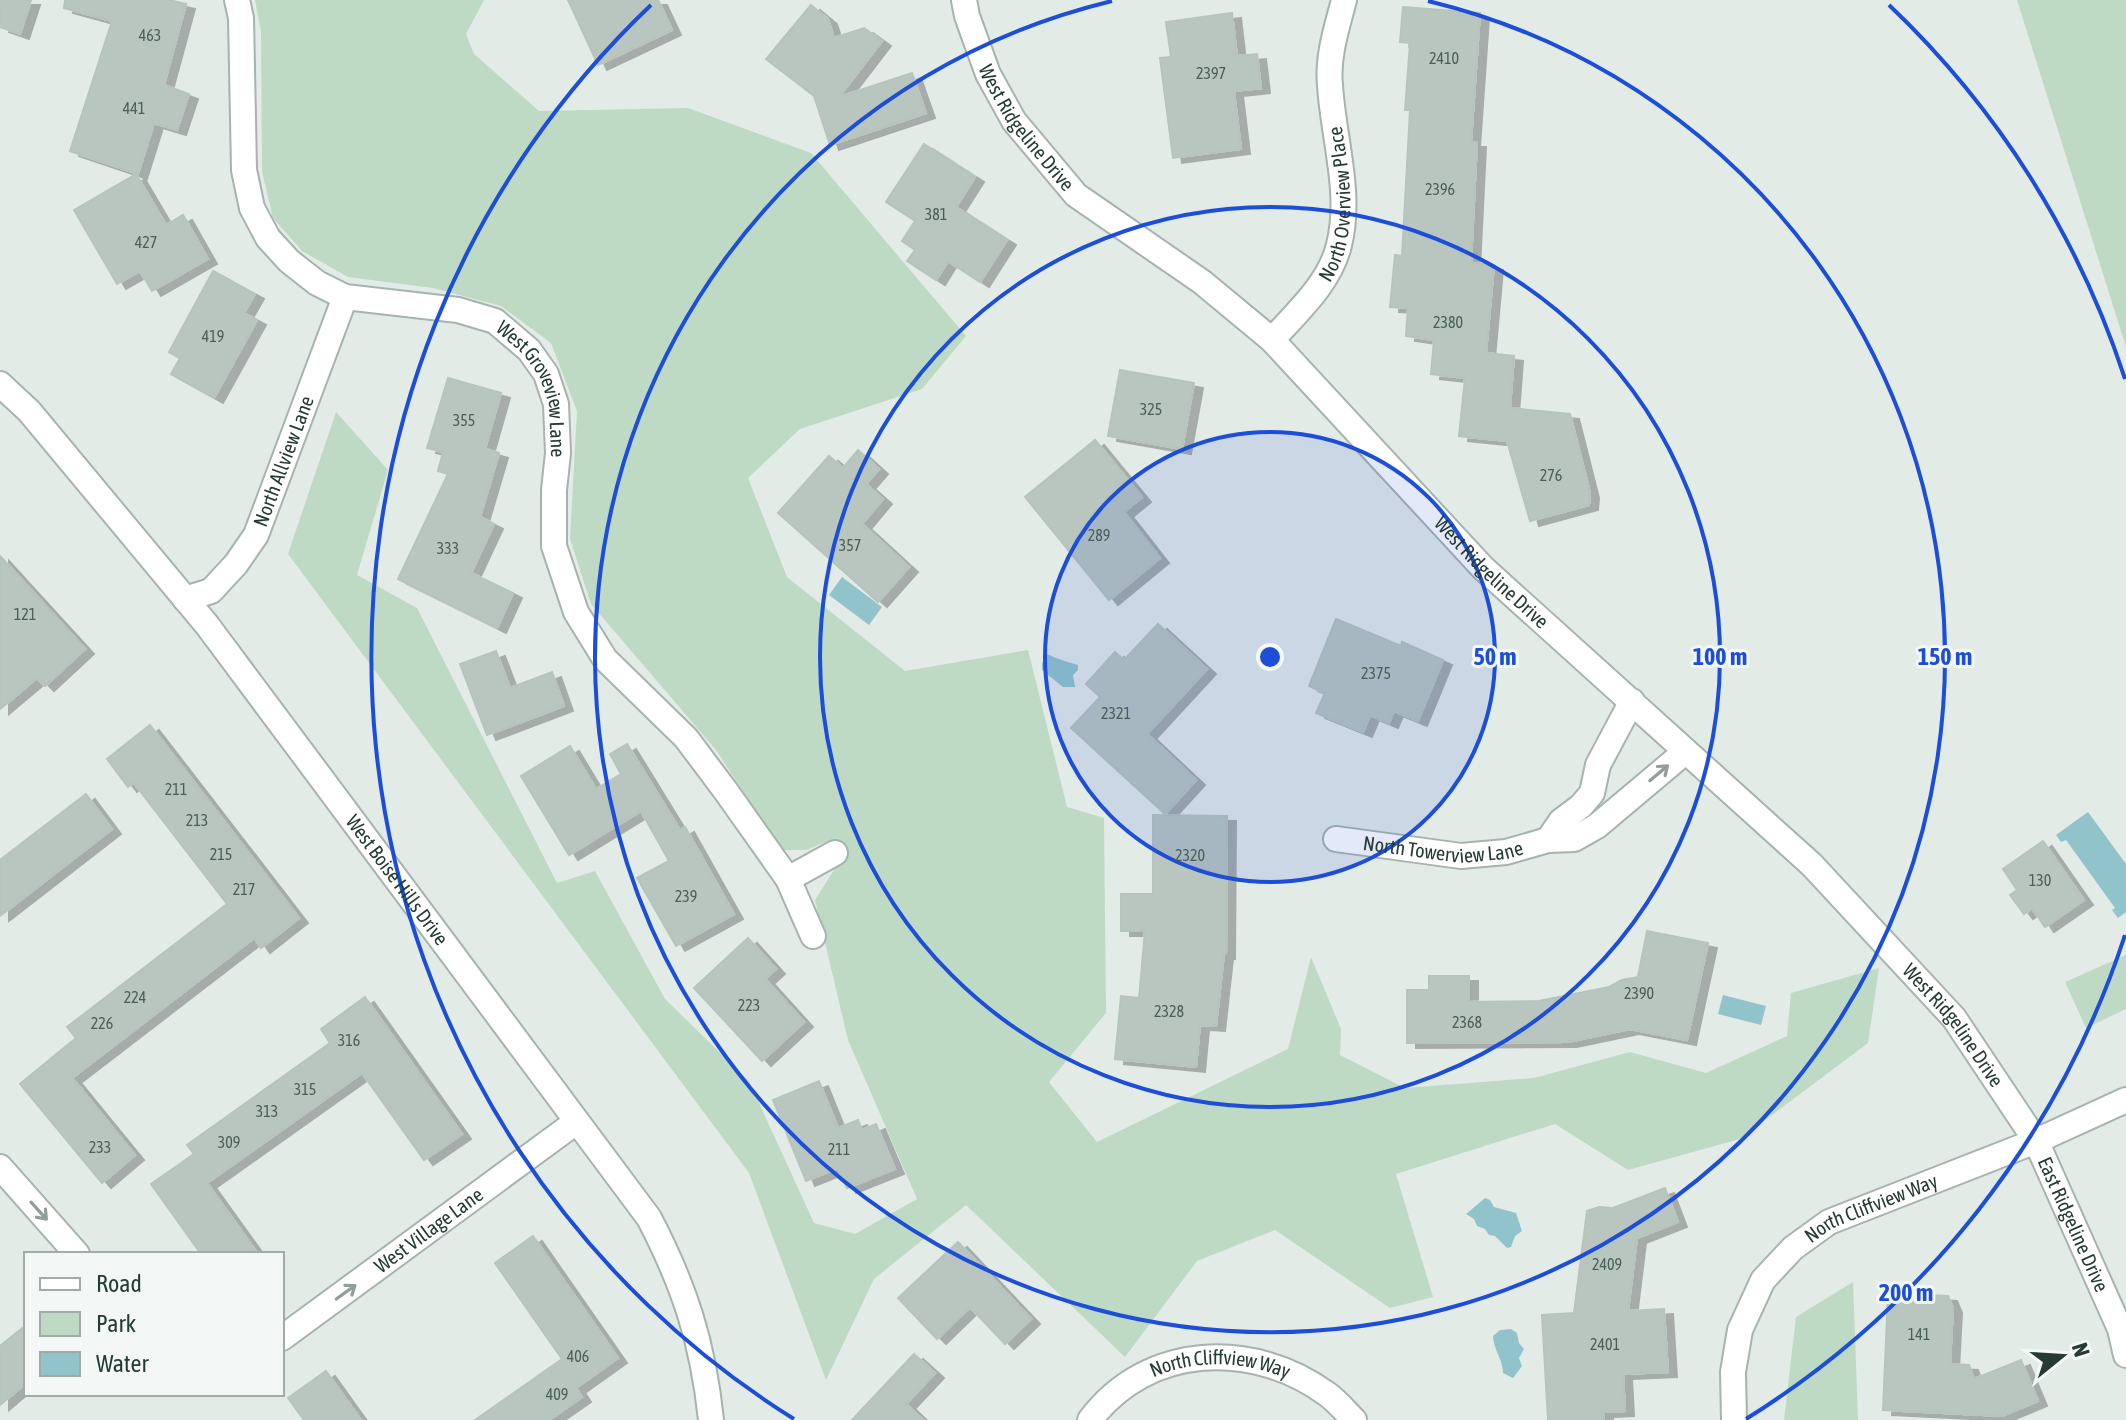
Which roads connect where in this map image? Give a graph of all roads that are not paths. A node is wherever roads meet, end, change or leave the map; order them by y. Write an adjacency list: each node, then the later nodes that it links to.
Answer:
1 (237, 0): 4 (street, West Groveview Lane)
2 (964, 0): 5 (street, West Ridgeline Drive)
3 (1344, 0): 5 (street, North Overview Place)
4 (345, 297): 7 (street, North Allview Lane); 15 (street, West Groveview Lane)
5 (1272, 340): 8 (street, West Ridgeline Drive)
6 (0, 384): 7 (street, West Boise Hills Drive)
7 (185, 599): 18 (street, West Boise Hills Drive)
8 (1632, 701): 9 (street, West Ridgeline Drive); 10 (street, North Towerview Lane)
9 (1685, 752): 11 (street, North Towerview Lane, one-way to 9); 19 (street, West Ridgeline Drive)
10 (1597, 777): 11 (street); 13 (street, North Towerview Lane)
11 (1624, 802): 13 (street, North Towerview Lane)
12 (1336, 839): 13 (street, North Towerview Lane)
13 (1548, 840)
14 (835, 853): 15 (street)
15 (788, 879): 16 (street, West Groveview Lane)
16 (813, 936)
17 (2126, 1100): 19 (street, North Cliffview Way)
18 (576, 1122): 22 (street, West Village Lane, one-way to 18); 24 (street, West Boise Hills Drive)
19 (2036, 1141): 23 (street, East Ridgeline Drive); 27 (street, North Cliffview Way)
20 (0, 1167): 21 (street, one-way to 21)
21 (75, 1252)
22 (284, 1337)
23 (2126, 1355)
24 (711, 1420)
25 (1090, 1420): 26 (street, North Cliffview Way)
26 (1354, 1420)
27 (1734, 1420)

